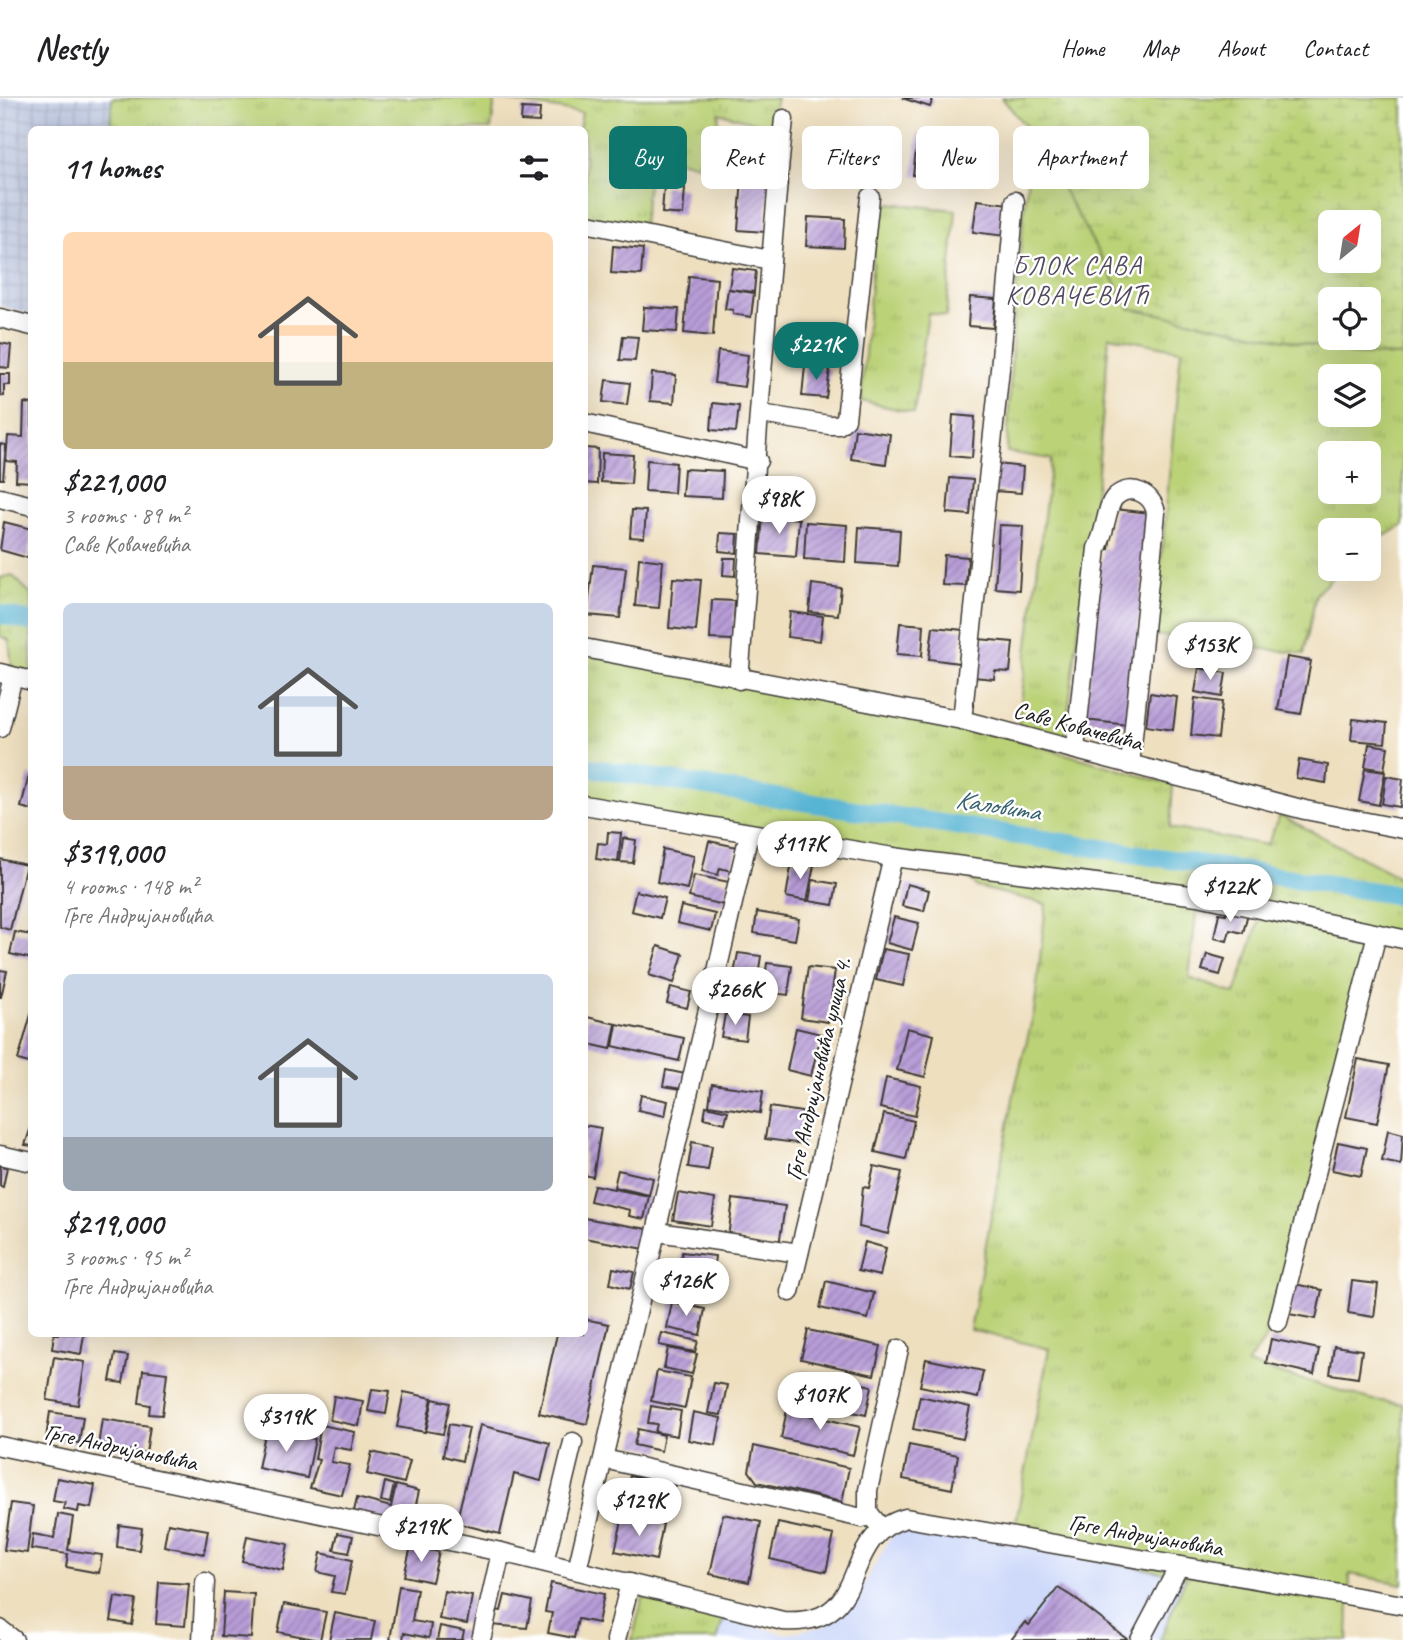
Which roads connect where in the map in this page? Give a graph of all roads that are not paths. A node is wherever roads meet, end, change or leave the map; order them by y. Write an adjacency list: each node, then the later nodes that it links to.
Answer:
1 (784, 118): 5 (street)
2 (870, 197): 8 (street)
3 (1015, 201): 17 (street)
4 (588, 224): 5 (street)
5 (770, 260): 8 (street)
6 (0, 318): 7 (street)
7 (28, 325)
8 (761, 414): 10 (street)
9 (588, 424): 10 (street)
10 (758, 461): 16 (street)
11 (0, 498): 12 (street)
12 (28, 505)
13 (588, 649): 16 (street, Саве Ковачевића)
14 (7, 675): 15 (street); 18 (street)
15 (28, 680)
16 (739, 680): 17 (street, Саве Ковачевића)
17 (962, 720): 19 (street, Саве Ковачевића)
18 (0, 728)
19 (1076, 749): 20 (street, Саве Ковачевића); 20 (street)
20 (1130, 765): 22 (street, Саве Ковачевића)
21 (588, 806): 23 (street)
22 (1403, 829)
23 (749, 834): 24 (street); 29 (street)
24 (893, 858): 25 (street); 30 (street, Грге Андријановића улица 4.)
25 (1377, 934): 26 (street); 32 (street)
26 (1403, 939)
27 (0, 1154): 28 (street)
28 (28, 1160)
29 (658, 1232): 30 (street); 36 (street)
30 (799, 1253): 31 (street, Грге Андријановића улица 4.)
31 (790, 1292)
32 (1278, 1322)
33 (899, 1349): 37 (street)
34 (573, 1442): 39 (street)
35 (0, 1446): 38 (street, Грге Андријановића)
36 (604, 1459): 37 (street); 41 (street)
37 (876, 1522): 40 (street, Грге Андријановића); 43 (street, Грге Андријановића)
38 (501, 1552): 39 (street, Грге Андријановића); 48 (street)
39 (544, 1562): 41 (street, Грге Андријановића)
40 (1179, 1566): 44 (street, Грге Андријановића); 50 (street)
41 (577, 1570): 43 (street, Грге Андријановића)
42 (205, 1582): 47 (street)
43 (630, 1583): 49 (street)
44 (1403, 1605)
45 (0, 1629): 46 (street)
46 (15, 1640)
47 (202, 1640)
48 (481, 1640)
49 (616, 1640)
50 (1140, 1640)

